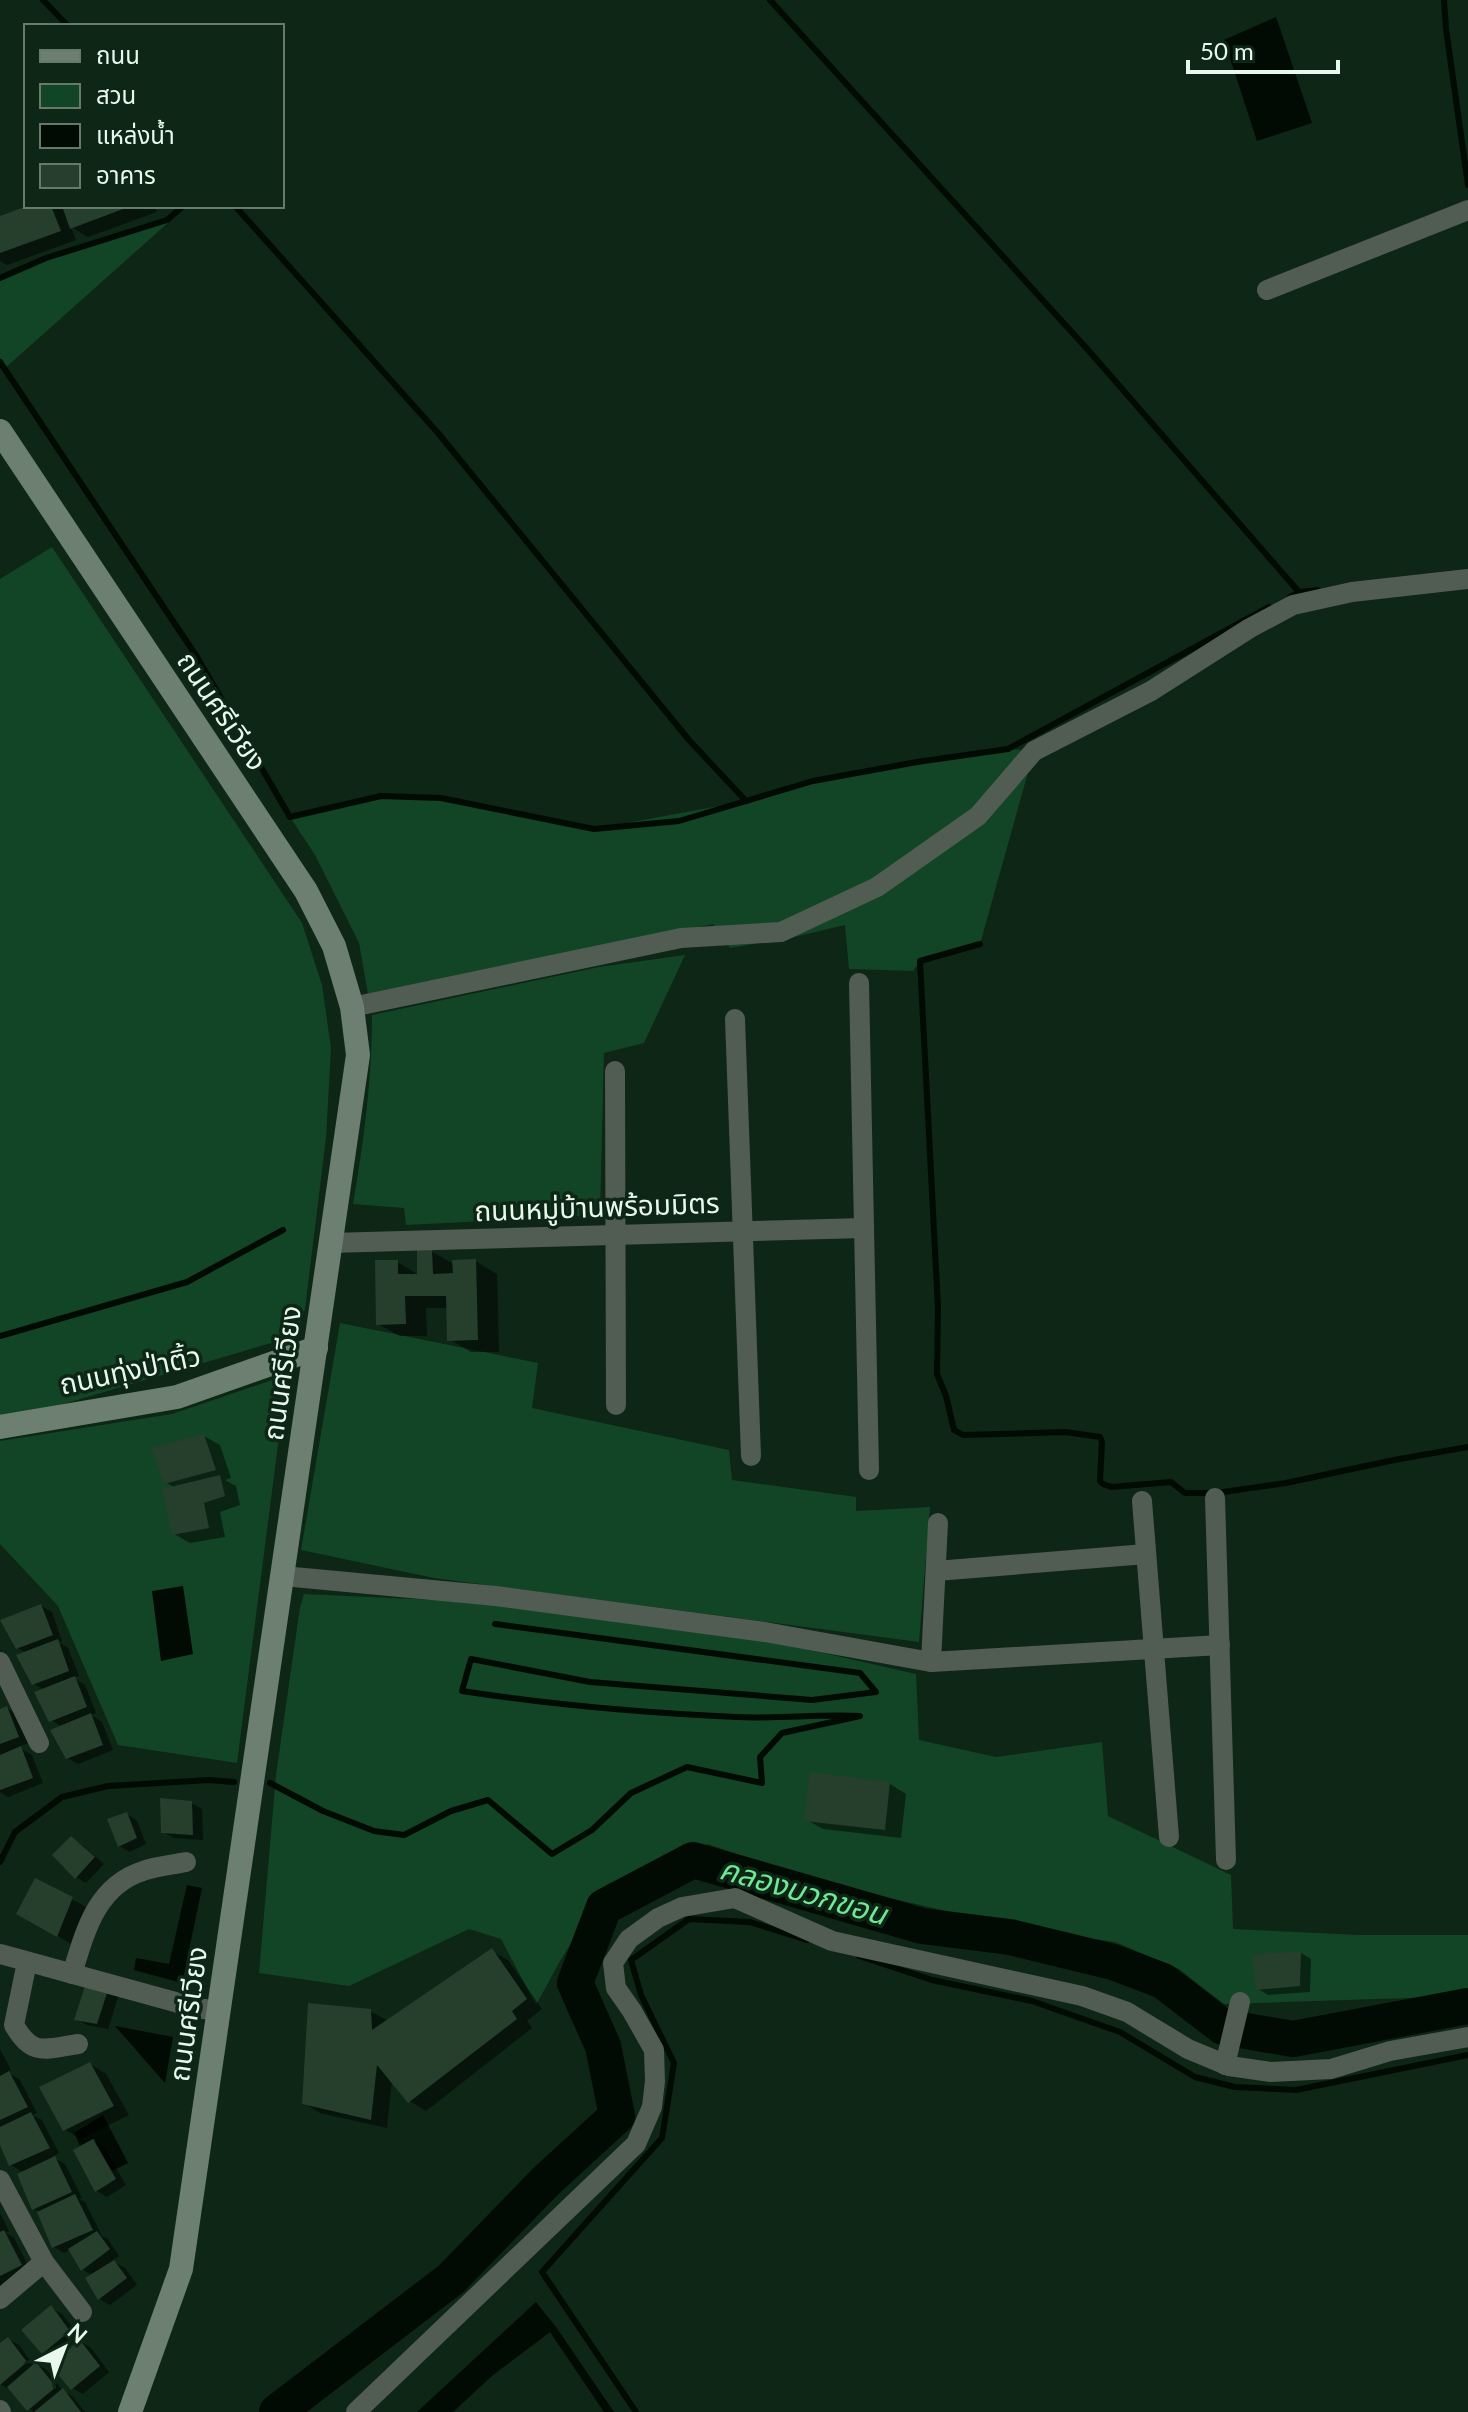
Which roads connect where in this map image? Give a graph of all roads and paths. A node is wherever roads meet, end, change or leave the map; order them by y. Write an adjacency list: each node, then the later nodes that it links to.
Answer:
1 (1468, 210): 2 (street)
2 (1267, 290)
3 (0, 431): 6 (main road, ถนนศรีเวียง)
4 (1468, 579): 6 (street)
5 (859, 983): 9 (street)
6 (352, 1007): 12 (main road, ถนนศรีเวียง)
7 (735, 1019): 10 (street)
8 (615, 1071): 11 (street)
9 (864, 1228): 10 (street, ถนนหมู่บ้านพร้อมมิตร); 17 (street)
10 (743, 1231): 11 (street, ถนนหมู่บ้านพร้อมมิตร); 16 (street)
11 (615, 1235): 12 (street, ถนนหมู่บ้านพร้อมมิตร); 14 (street)
12 (330, 1243): 13 (main road, ถนนศรีเวียง)
13 (316, 1348): 15 (main road, ถนนทุ่งป่าติ้ว); 23 (main road, ถนนศรีเวียง)
14 (616, 1405)
15 (0, 1427)
16 (751, 1456)
17 (869, 1470)
18 (1215, 1498): 24 (street)
19 (1142, 1501): 21 (street)
20 (938, 1523): 22 (street)
21 (1146, 1554): 22 (street); 25 (street)
22 (936, 1571): 27 (street)
23 (283, 1576): 27 (street); 36 (main road, ถนนศรีเวียง)
24 (1220, 1645): 25 (street); 30 (street)
25 (1154, 1649): 27 (street); 29 (street)
26 (0, 1662): 28 (street)
27 (931, 1662)
28 (39, 1743)
29 (1169, 1837)
30 (1226, 1860)
31 (186, 1862): 34 (street)
32 (0, 1954): 33 (street)
33 (27, 1962): 34 (street); 38 (street)
34 (72, 1974): 36 (street)
35 (1240, 2002): 39 (street)
36 (198, 2007): 44 (main road, ถนนศรีเวียง)
37 (1468, 2037): 39 (street)
38 (78, 2044)
39 (1225, 2065): 45 (street)
40 (0, 2180): 41 (street)
41 (44, 2262): 42 (street); 43 (street)
42 (0, 2299)
43 (82, 2312)
44 (130, 2412)
45 (356, 2412)

